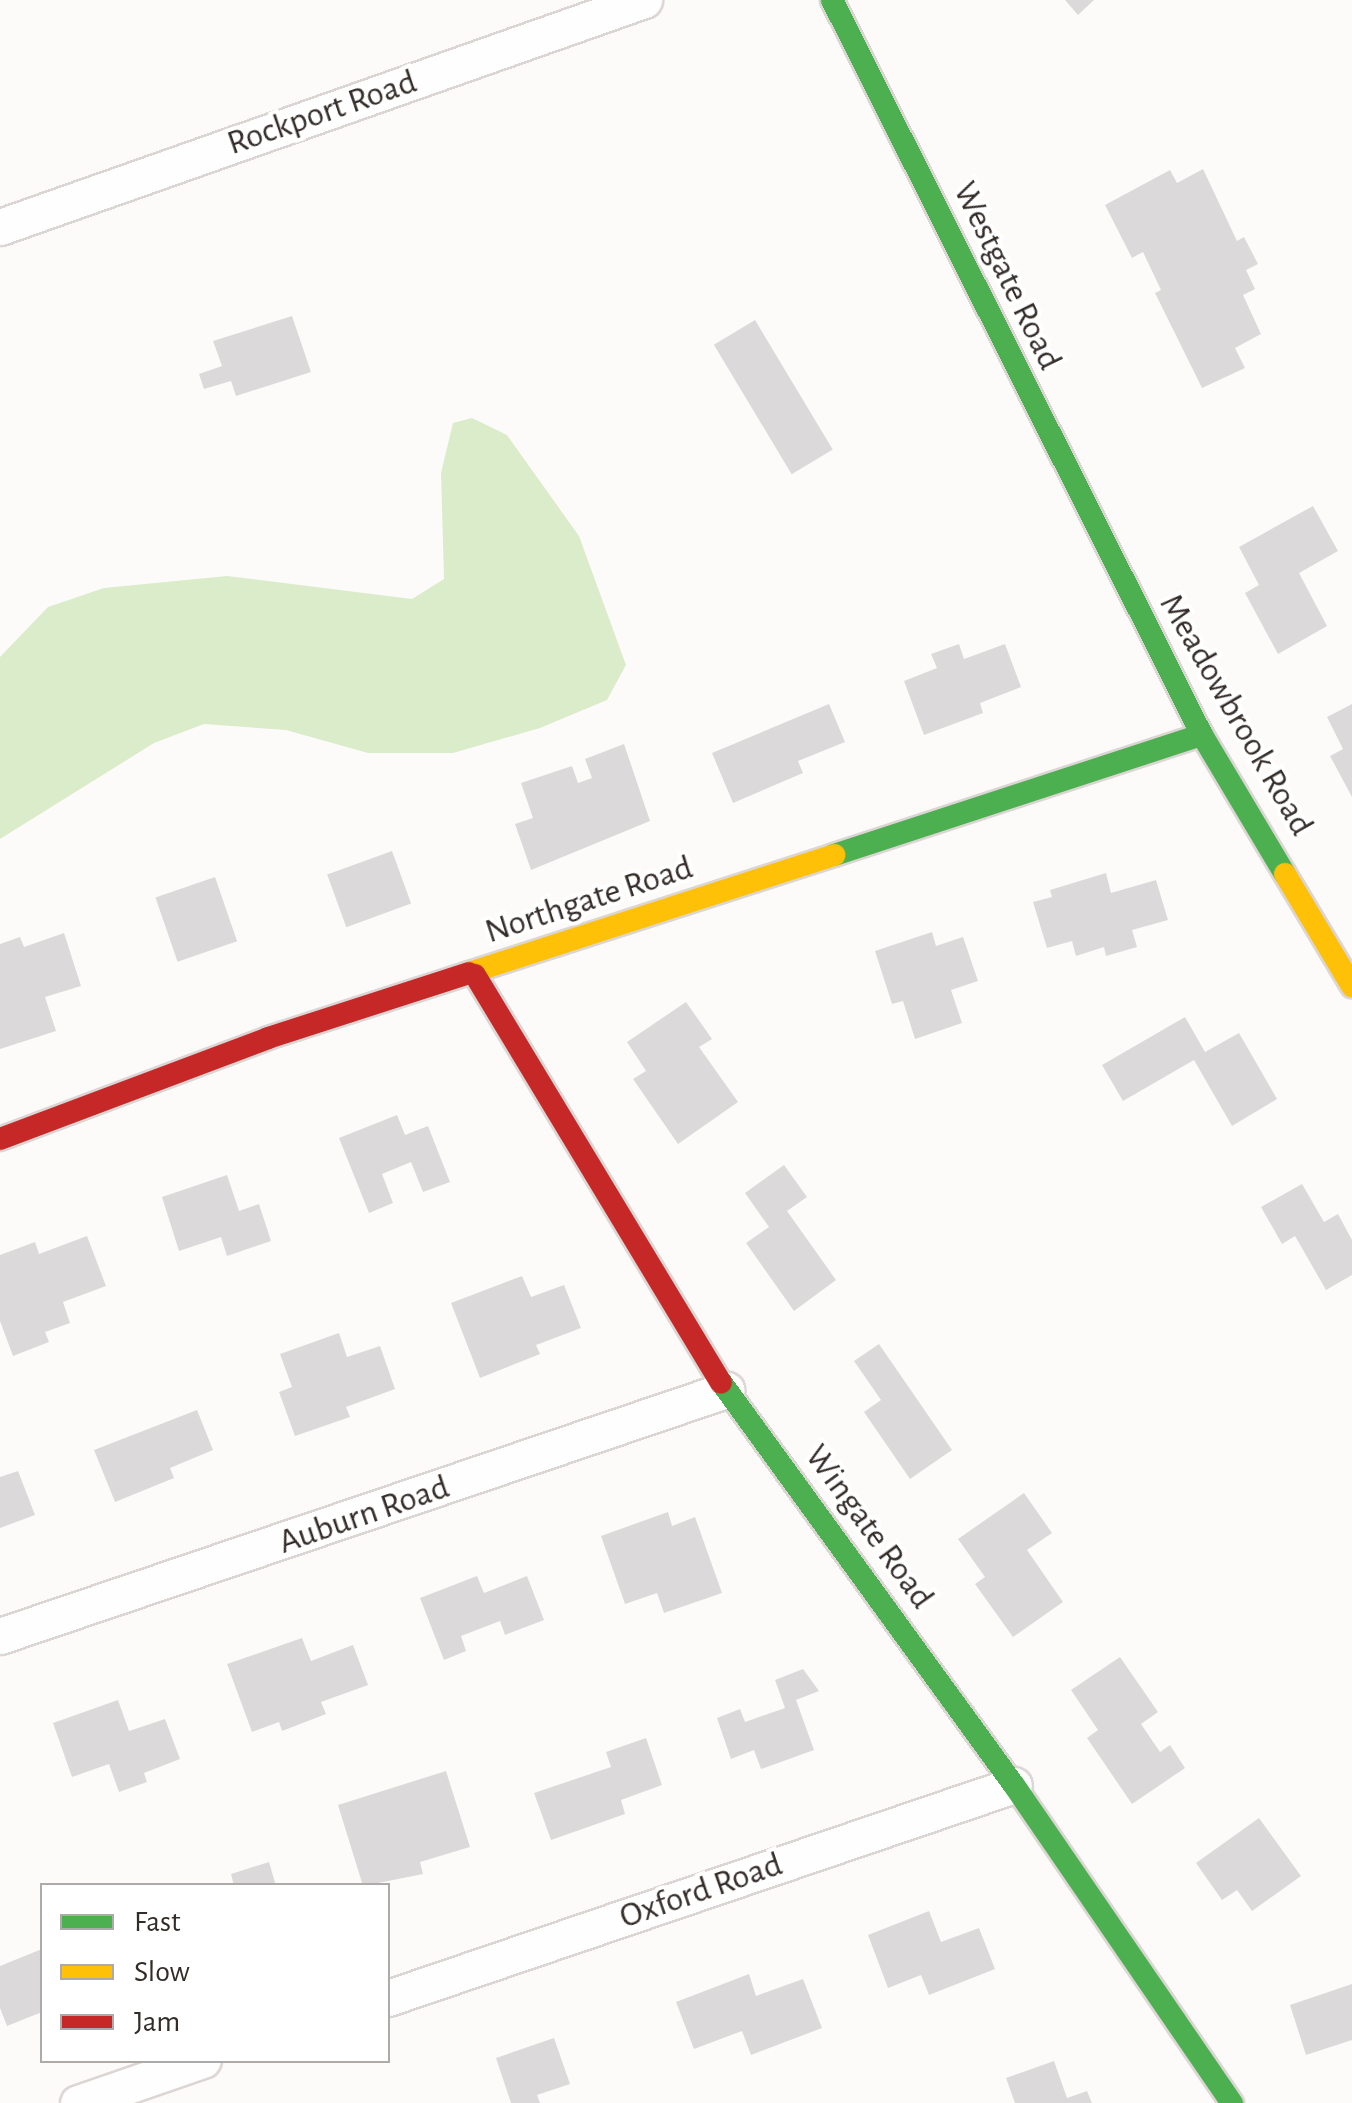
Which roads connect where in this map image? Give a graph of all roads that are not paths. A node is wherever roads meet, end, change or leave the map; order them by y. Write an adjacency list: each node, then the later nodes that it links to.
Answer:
1 (644, 0): 3 (street, Rockport Road)
2 (832, 0): 4 (street, Westgate Road)
3 (0, 226)
4 (1121, 581): 5 (street, Meadowbrook Road)
5 (1202, 735): 6 (street, Northgate Road); 7 (street, Meadowbrook Road)
6 (475, 975): 8 (street, Northgate Road); 9 (street, Wingate Road)
7 (1352, 986)
8 (0, 1139)
9 (726, 1390): 10 (street, Auburn Road); 11 (street, Wingate Road)
10 (0, 1636)
11 (1014, 1785): 12 (street, Oxford Road); 15 (street, Wingate Road)
12 (390, 1997)
13 (194, 2063): 14 (street)
14 (78, 2103)
15 (1232, 2103)

